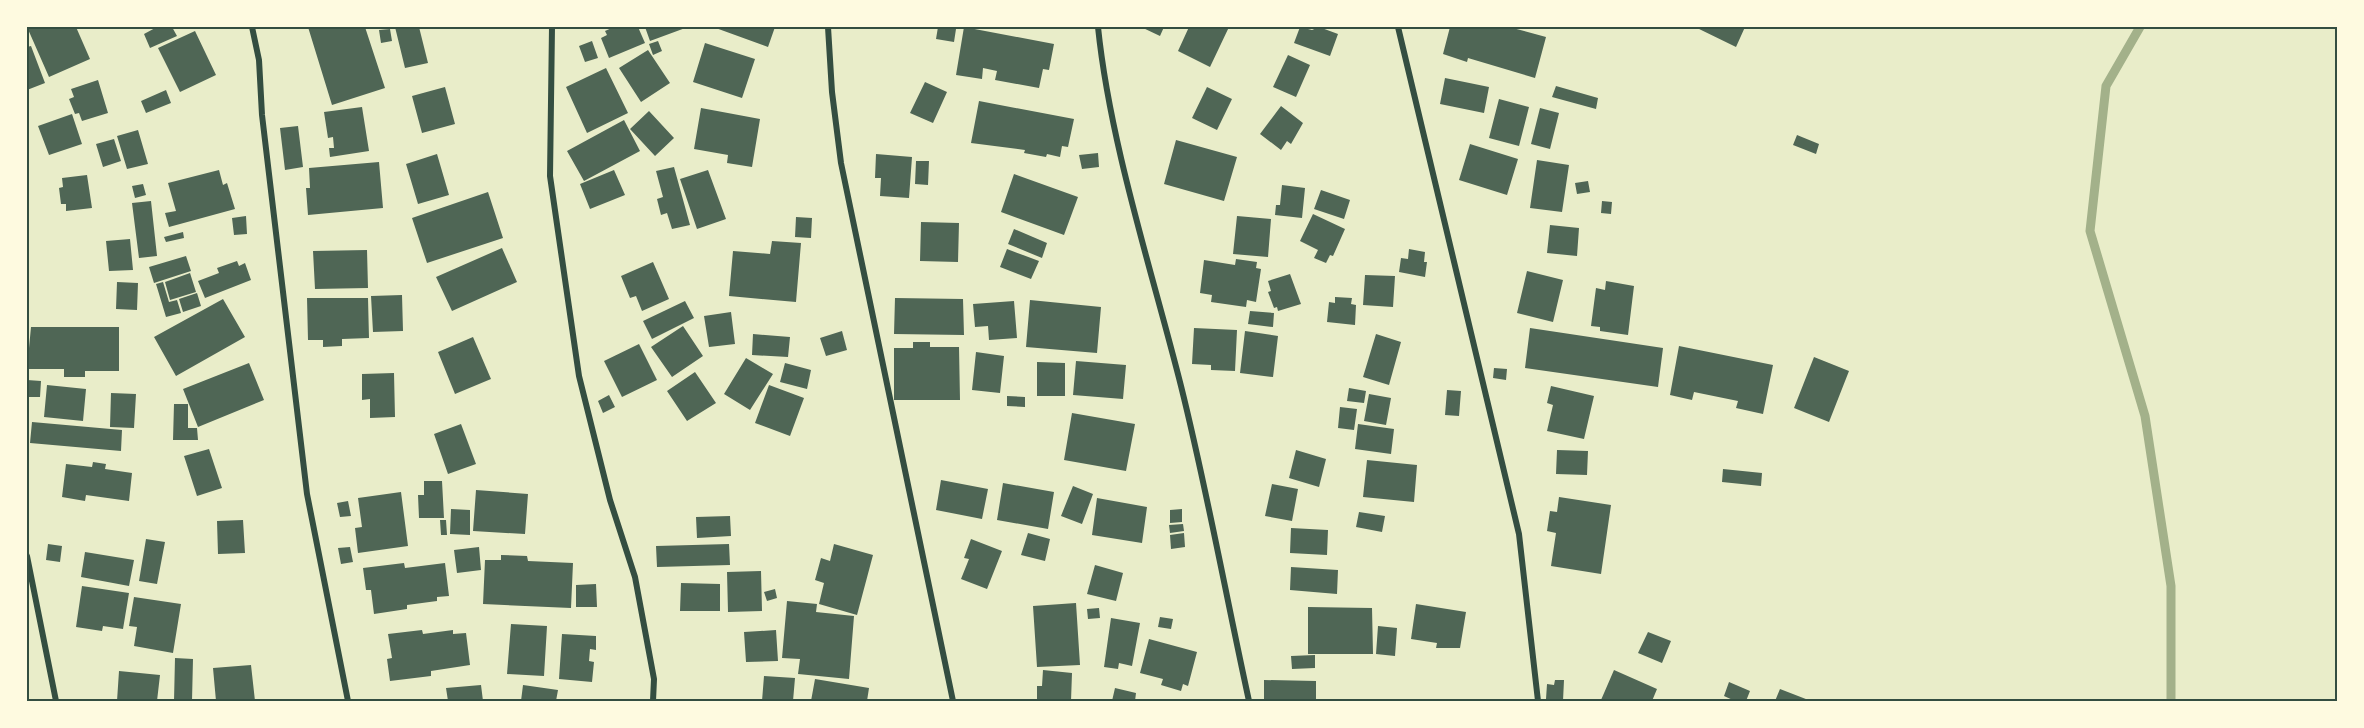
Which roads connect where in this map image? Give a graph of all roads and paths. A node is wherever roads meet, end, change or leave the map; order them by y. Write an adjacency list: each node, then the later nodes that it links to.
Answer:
1 (252, 27): 8 (street)
2 (552, 27): 9 (street)
3 (828, 27): 10 (street)
4 (1098, 27): 11 (street)
5 (1398, 27): 12 (street)
6 (27, 556): 7 (street)
7 (56, 701)
8 (348, 701)
9 (653, 701)
10 (953, 701)
11 (1249, 701)
12 (1538, 701)

